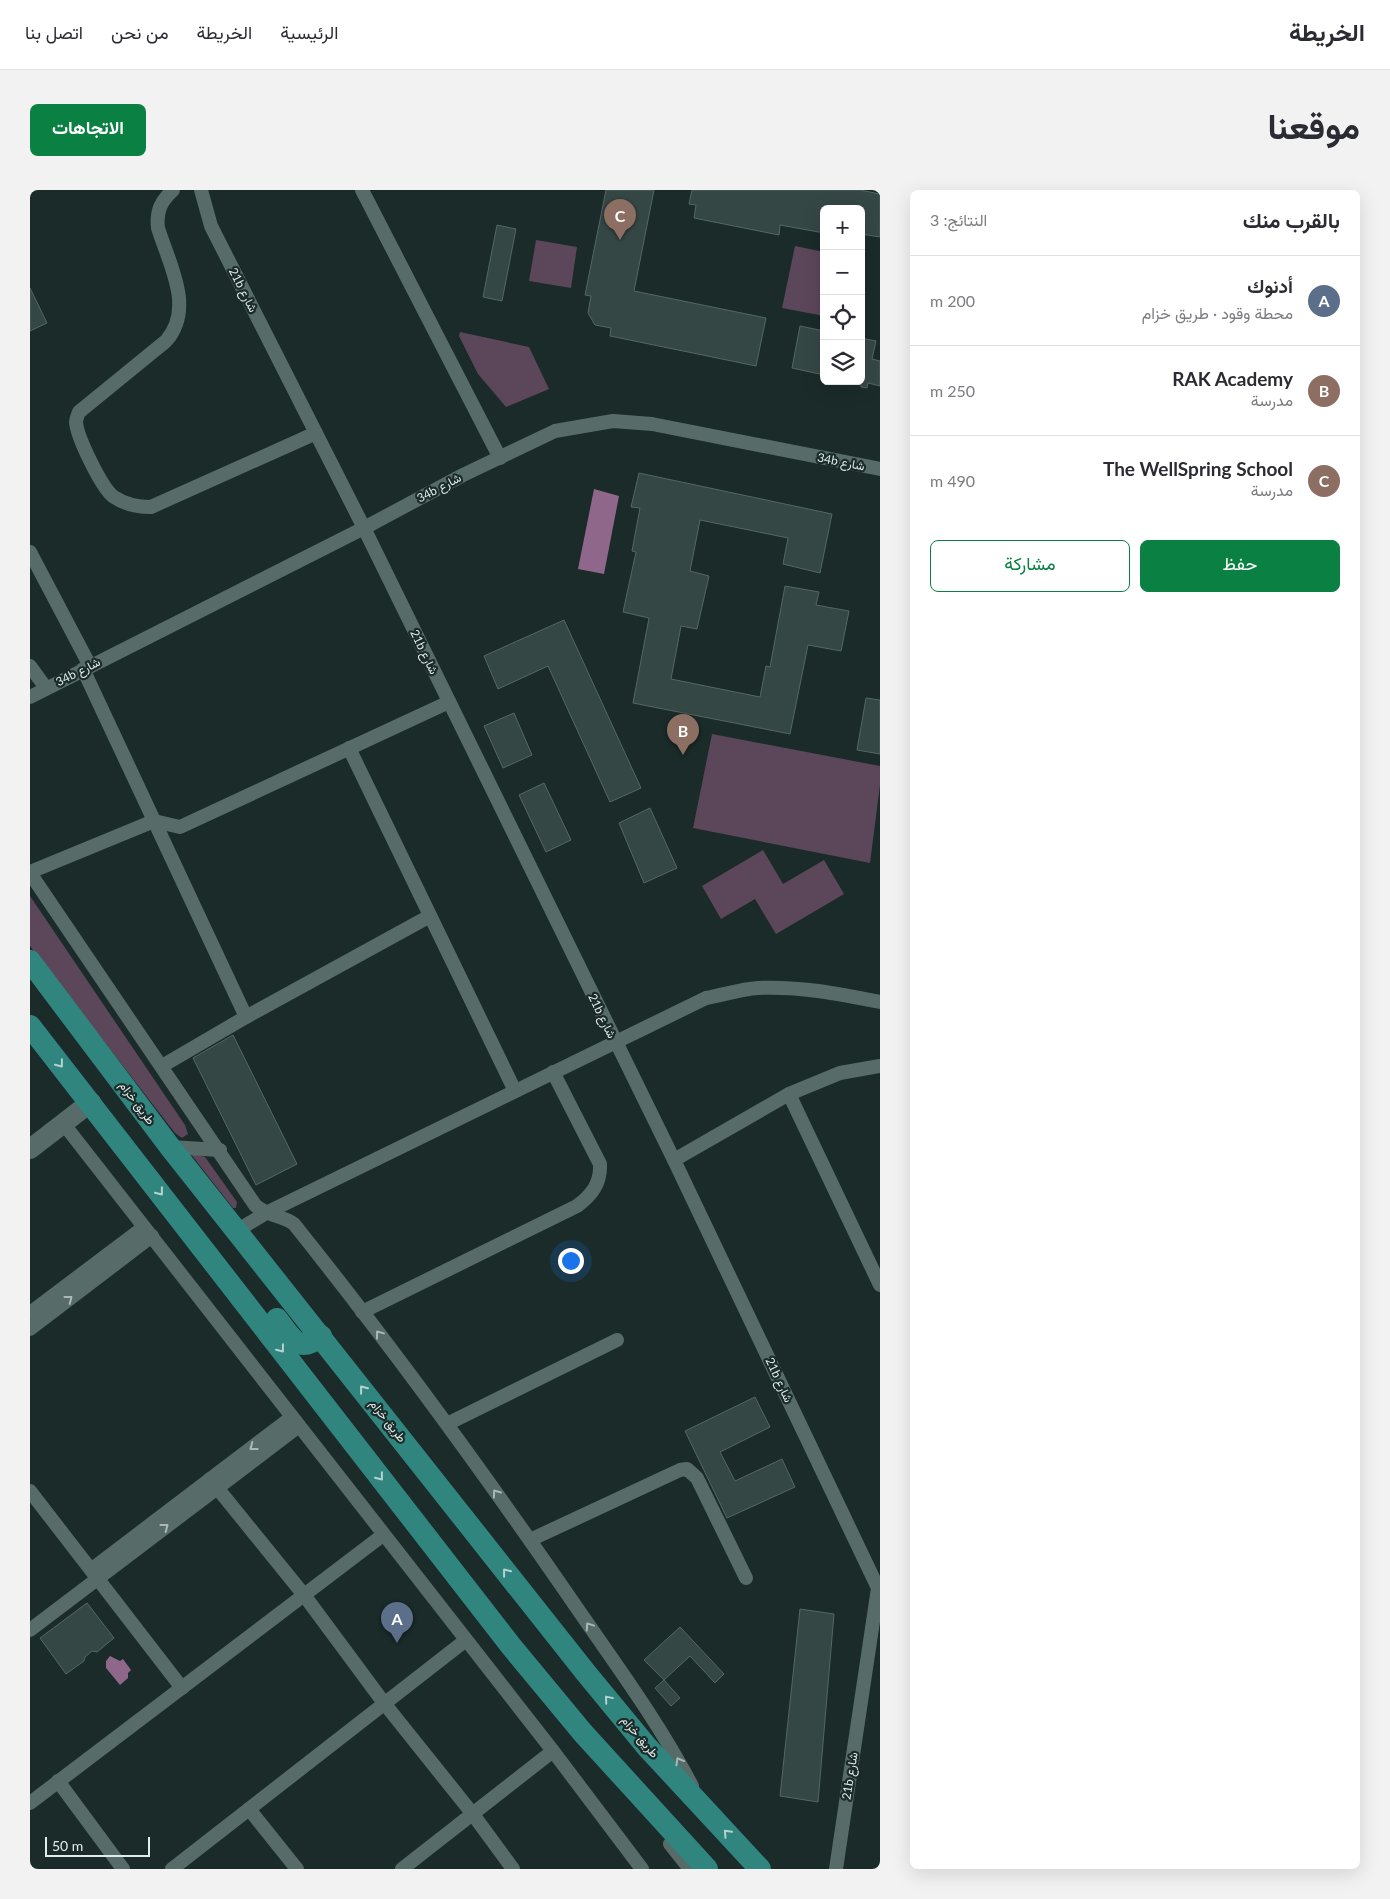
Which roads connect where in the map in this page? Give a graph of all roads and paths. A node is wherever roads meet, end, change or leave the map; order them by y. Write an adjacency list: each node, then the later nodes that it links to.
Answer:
1 (174, 190): 4 (street)
2 (201, 190): 4 (street, 21b شارع)
3 (362, 190): 5 (street)
4 (316, 433): 7 (street, 21b شارع)
5 (500, 458): 6 (street, 34b شارع); 7 (street, 34b شارع)
6 (880, 469)
7 (364, 528): 10 (street, 34b شارع); 13 (street, 21b شارع)
8 (30, 552): 10 (street)
9 (30, 666): 11 (street)
10 (87, 668): 11 (street, 34b شارع); 15 (street)
11 (46, 688): 12 (street, 34b شارع)
12 (30, 697)
13 (448, 702): 14 (street); 24 (street, 21b شارع)
14 (349, 748): 15 (street); 17 (street)
15 (154, 822): 16 (street); 22 (street)
16 (30, 873): 25 (street)
17 (430, 916): 22 (street); 28 (street)
18 (30, 961): 20 (main road, طريق خزام)
19 (30, 978): 20 (main road)
20 (62, 1001): 32 (main road, طريق خزام)
21 (880, 1002): 24 (street)
22 (246, 1017): 25 (street)
23 (30, 1026): 30 (main road, one-way to 30)
24 (615, 1042): 27 (street); 35 (street, 21b شارع)
25 (162, 1066): 34 (street)
26 (880, 1066): 29 (street)
27 (554, 1072): 28 (street); 41 (street)
28 (515, 1091): 36 (street)
29 (789, 1094): 35 (street); 40 (street)
30 (91, 1102): 31 (street); 39 (main road, one-way to 39)
31 (63, 1124): 33 (street); 38 (street)
32 (170, 1146): 34 (street); 37 (main road, طريق خزام)
33 (30, 1149)
34 (220, 1150): 36 (street)
35 (674, 1160): 54 (street, 21b شارع)
36 (266, 1213): 37 (street); 41 (street)
37 (238, 1230): 44 (main road, طريق خزام)
38 (148, 1232): 42 (street); 43 (street, one-way to 38); 46 (street)
39 (219, 1269): 44 (main road); 60 (main road, one-way to 60)
40 (880, 1285)
41 (362, 1312): 47 (street, one-way to 41)
42 (30, 1313)
43 (30, 1329)
44 (321, 1336): 64 (main road, طريق خزام, one-way to 44)
45 (617, 1340): 47 (street)
46 (296, 1422): 48 (street); 50 (street)
47 (447, 1424): 51 (street, one-way to 47)
48 (214, 1484): 52 (street); 55 (street)
49 (30, 1491): 52 (street)
50 (383, 1535): 55 (street); 57 (street)
51 (530, 1540): 53 (street); 64 (street, one-way to 51)
52 (95, 1574): 56 (street); 58 (street)
53 (746, 1578)
54 (879, 1589): 76 (street, 21b شارع)
55 (304, 1596): 58 (street); 59 (street)
56 (30, 1630)
57 (466, 1640): 59 (street); 61 (street)
58 (182, 1688): 62 (street)
59 (384, 1703): 65 (street); 66 (street)
60 (583, 1733): 73 (street); 74 (main road)
61 (553, 1751): 66 (street); 72 (street)
62 (58, 1781): 63 (street); 67 (street)
63 (30, 1803)
64 (701, 1805): 75 (main road, طريق خزام, one-way to 64)
65 (249, 1809): 68 (street); 69 (street)
66 (472, 1813): 70 (street); 71 (street)
67 (123, 1869)
68 (172, 1869)
69 (297, 1869)
70 (402, 1869)
71 (512, 1869)
72 (642, 1869)
73 (690, 1869)
74 (707, 1869)
75 (760, 1869)
76 (836, 1869)

